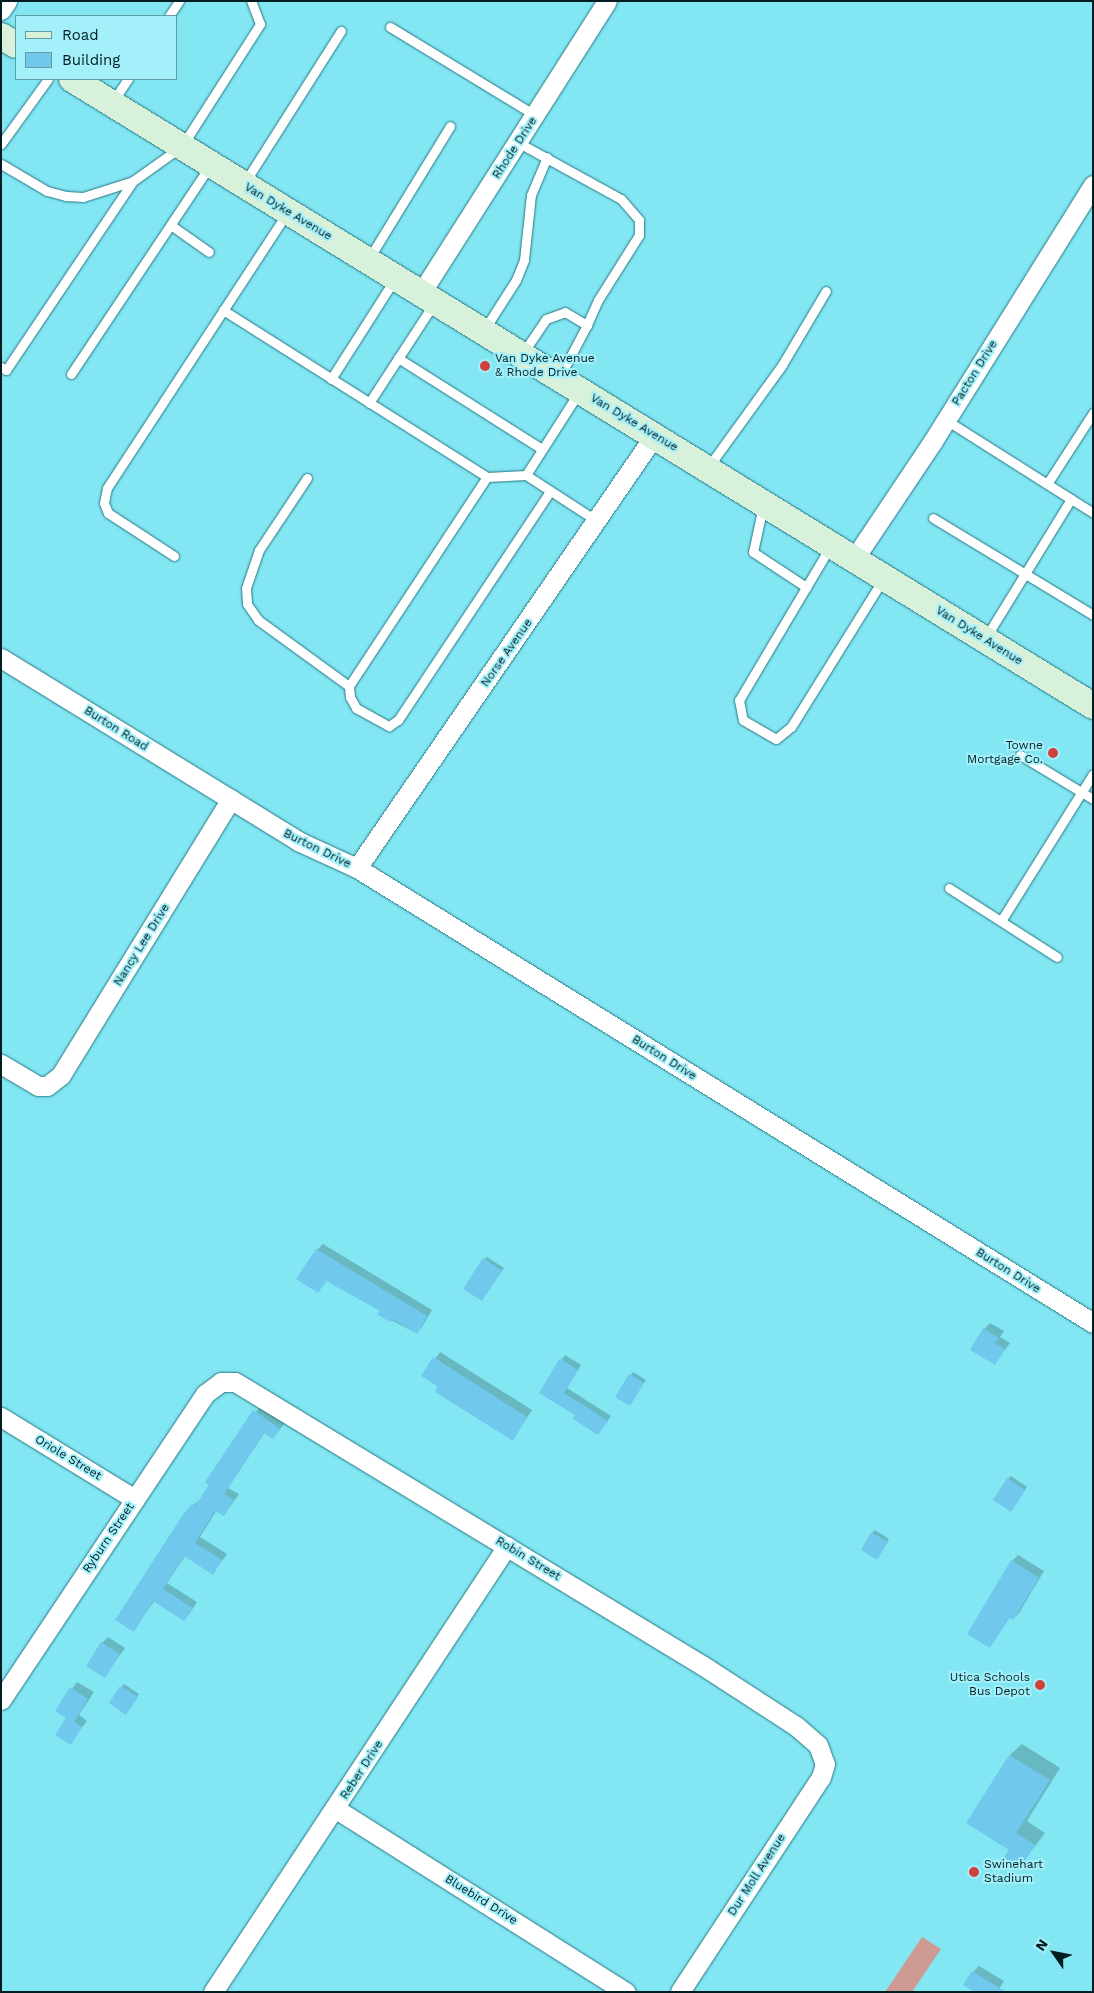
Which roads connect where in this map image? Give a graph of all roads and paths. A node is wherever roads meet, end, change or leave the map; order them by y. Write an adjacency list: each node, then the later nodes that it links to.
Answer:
1 (7, 1): 5 (street)
2 (179, 1): 6 (lane)
3 (252, 1): 19 (lane)
4 (607, 1): 15 (street, Rhode Drive)
5 (1, 10)
6 (170, 15)
7 (390, 27): 15 (lane)
8 (341, 31): 24 (lane)
9 (1, 36): 10 (main road)
10 (15, 44)
11 (47, 80): 18 (lane)
12 (74, 80): 14 (main road, Van Dyke Avenue)
13 (127, 80): 14 (lane)
14 (111, 103): 19 (main road, Van Dyke Avenue)
15 (536, 115): 17 (street, Rhode Drive)
16 (450, 126): 29 (lane)
17 (519, 143): 20 (lane); 32 (street, Rhode Drive)
18 (1, 144)
19 (182, 146): 22 (main road, Van Dyke Avenue); 23 (lane)
20 (546, 157): 34 (lane); 35 (lane)
21 (1, 164): 23 (lane)
22 (211, 164): 24 (main road, Van Dyke Avenue); 27 (lane)
23 (133, 180): 38 (lane)
24 (243, 184): 26 (main road, Van Dyke Avenue)
25 (1093, 185): 44 (street, Pacton Drive)
26 (288, 211): 29 (main road, Van Dyke Avenue); 33 (lane)
27 (172, 226): 28 (lane); 39 (lane)
28 (209, 252)
29 (368, 260): 30 (main road, Van Dyke Avenue)
30 (396, 277): 32 (main road, Van Dyke Avenue); 40 (lane)
31 (826, 291): 47 (lane)
32 (428, 297): 35 (main road, Van Dyke Avenue); 37 (lane)
33 (223, 310): 40 (lane); 59 (lane)
34 (587, 325): 36 (lane); 41 (lane)
35 (483, 332): 36 (main road, Van Dyke Avenue)
36 (521, 355): 41 (main road, Van Dyke Avenue)
37 (398, 358): 42 (lane); 46 (lane)
38 (1, 368)
39 (71, 374)
40 (331, 379): 42 (lane)
41 (569, 384): 45 (main road, Van Dyke Avenue); 46 (lane)
42 (369, 403): 49 (lane)
43 (1093, 413): 51 (lane)
44 (946, 420): 51 (lane); 60 (street, Pacton Drive)
45 (654, 436): 47 (main road, Van Dyke Avenue); 57 (street, Norse Avenue)
46 (542, 449): 48 (lane)
47 (707, 469): 54 (main road, Van Dyke Avenue)
48 (526, 475): 49 (lane); 52 (lane)
49 (486, 477): 67 (lane)
50 (307, 478): 67 (lane)
51 (1047, 484): 53 (lane)
52 (550, 491): 57 (lane); 67 (lane)
53 (1071, 499): 55 (lane); 61 (lane)
54 (764, 504): 58 (main road, Van Dyke Avenue); 63 (lane)
55 (1093, 513)
56 (934, 518): 61 (lane)
57 (598, 521): 74 (street, Norse Avenue)
58 (831, 545): 60 (main road, Van Dyke Avenue); 63 (lane)
59 (174, 556)
60 (854, 559): 62 (main road, Van Dyke Avenue)
61 (1027, 574): 64 (lane); 65 (lane)
62 (884, 577): 63 (lane); 65 (main road, Van Dyke Avenue)
63 (806, 587)
64 (1093, 615)
65 (985, 640): 68 (main road, Van Dyke Avenue)
66 (1, 658): 72 (street, Burton Road)
67 (349, 686)
68 (1093, 706)
69 (1020, 755): 71 (lane)
70 (1093, 774): 71 (lane)
71 (1082, 792): 73 (lane); 76 (lane)
72 (231, 799): 74 (street, Burton Drive); 78 (street, Nancy Lee Drive)
73 (1093, 799)
74 (357, 868): 79 (street, Burton Drive)
75 (948, 888): 76 (lane)
76 (1001, 921): 77 (lane)
77 (1057, 957)
78 (1, 1064)
79 (1093, 1323)
80 (221, 1382): 82 (street, Ryburn Street); 83 (street, Robin Street)
81 (1, 1417): 82 (street, Oriole Street)
82 (135, 1498): 84 (street, Ryburn Street)
83 (507, 1546): 85 (street, Robin Street); 86 (street, Reber Drive)
84 (1, 1700)
85 (823, 1755): 89 (street, Dur Moll Avenue)
86 (336, 1809): 87 (street, Reber Drive); 88 (street, Bluebird Drive)
87 (213, 1992)
88 (626, 1992)
89 (680, 1992)

